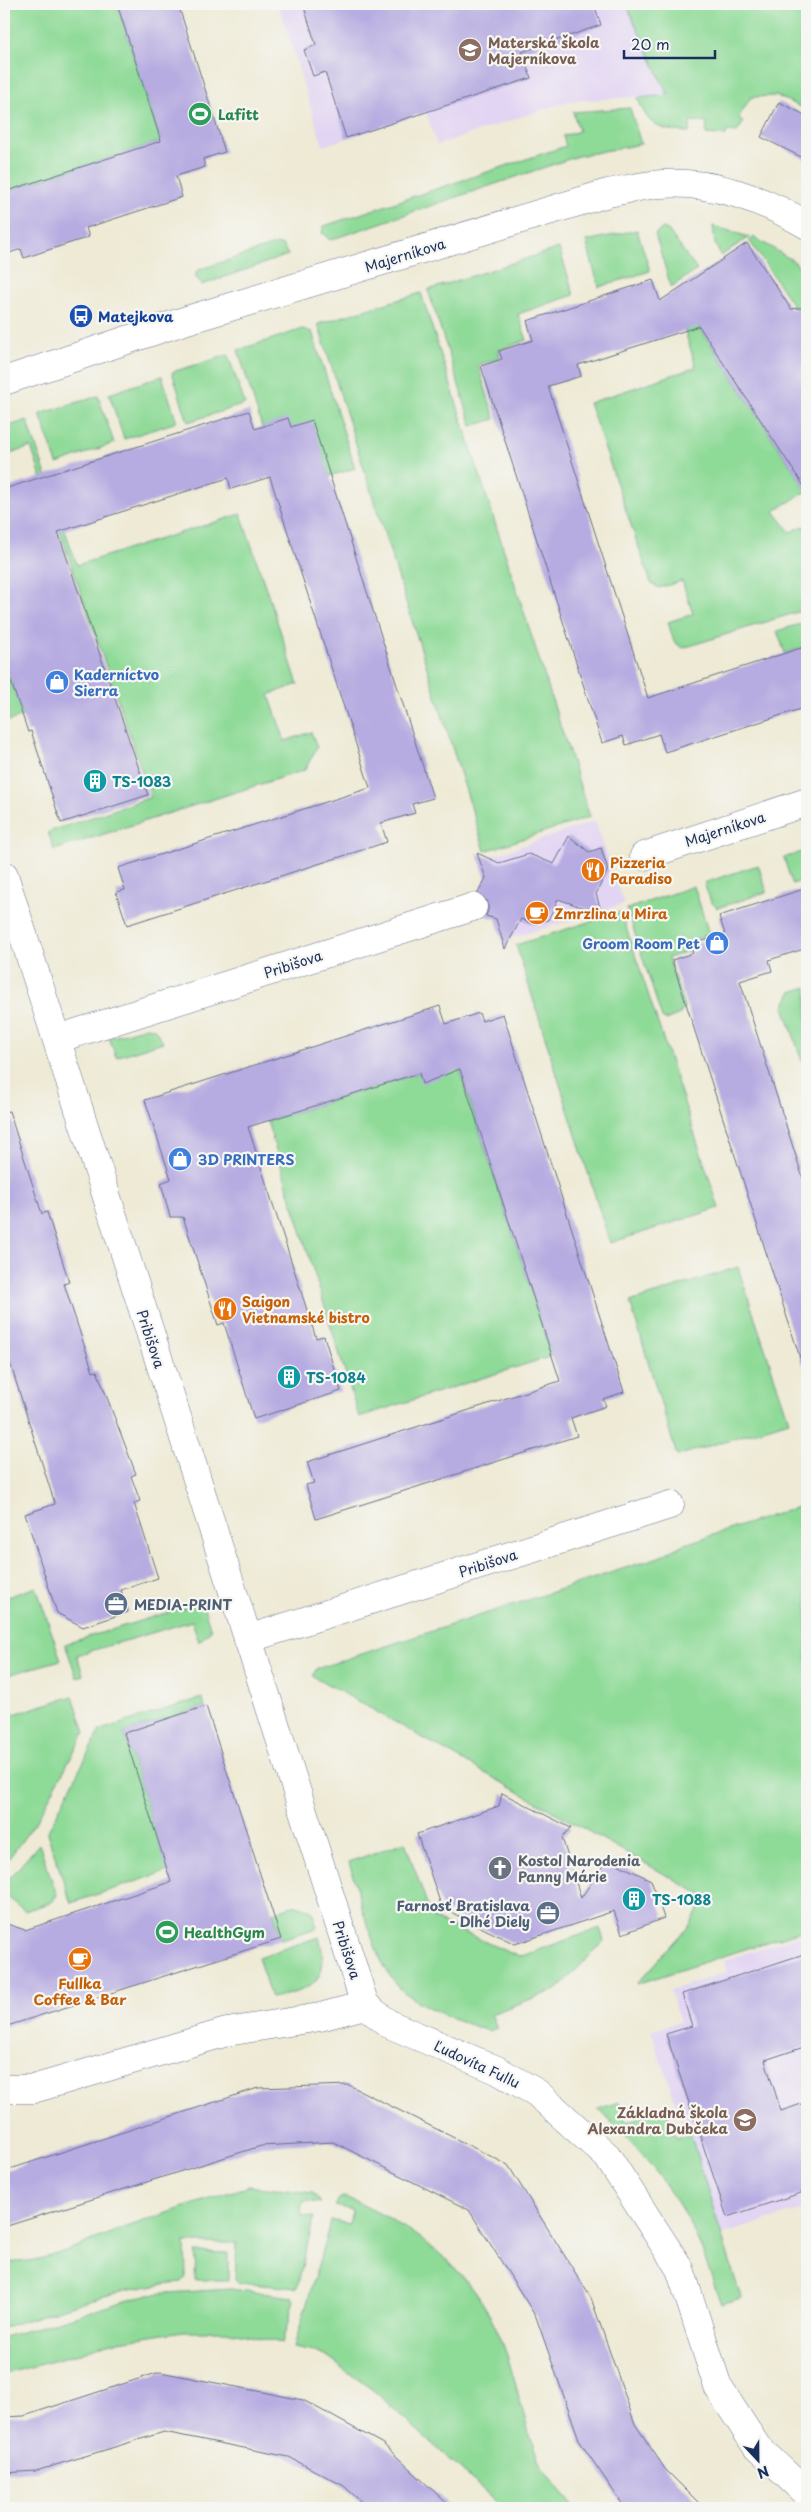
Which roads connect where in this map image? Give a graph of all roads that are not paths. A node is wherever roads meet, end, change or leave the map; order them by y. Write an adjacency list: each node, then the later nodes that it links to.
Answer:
1 (807, 225): 2 (street, Majerníkova)
2 (4, 381)
3 (807, 802): 4 (street, Majerníkova)
4 (644, 856)
5 (4, 875): 7 (street, Pribišova)
6 (472, 907): 7 (street, Pribišova)
7 (57, 1039): 9 (street, Pribišova)
8 (670, 1506): 9 (street, Pribišova)
9 (248, 1639): 10 (street, Pribišova)
10 (365, 2005): 11 (street); 12 (street, Ľudovíta Fullu)
11 (4, 2089)
12 (807, 2494)

